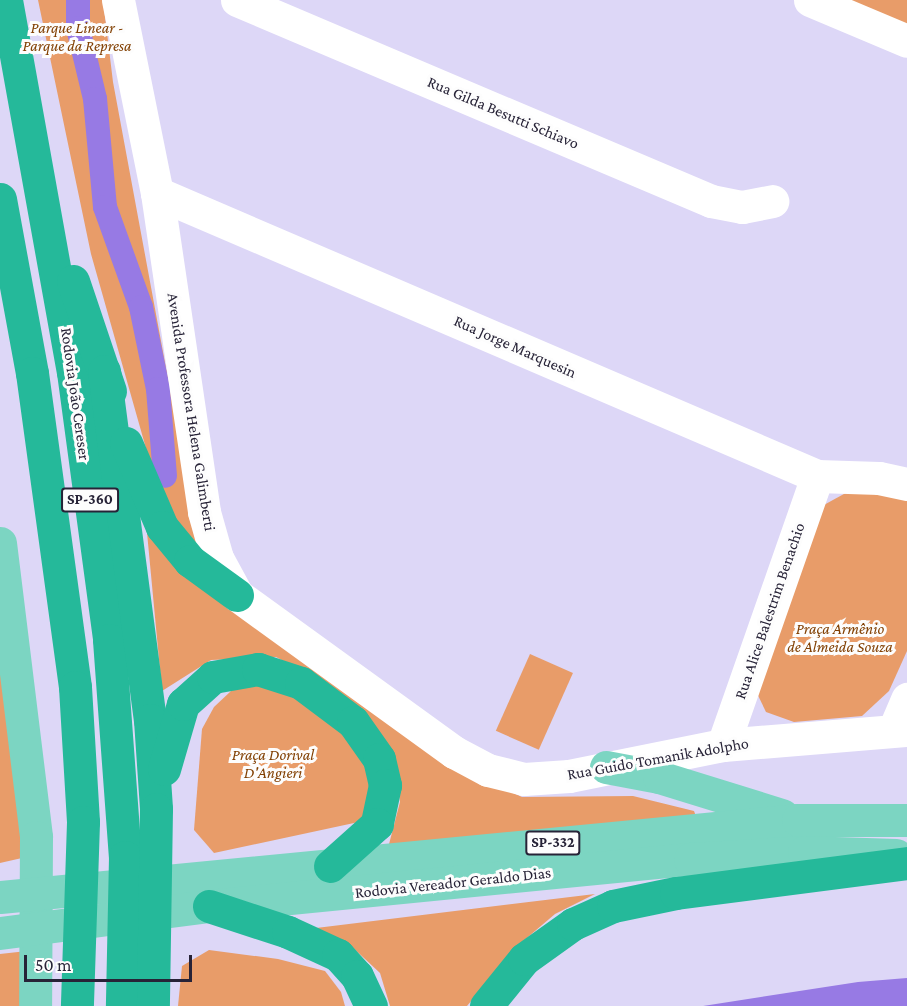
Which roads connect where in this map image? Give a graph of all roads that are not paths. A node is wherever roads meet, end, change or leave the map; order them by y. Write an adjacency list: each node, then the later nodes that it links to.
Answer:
1 (6, 0): 6 (highway, Rodovia João Cereser / SP-360)
2 (118, 0): 7 (street, Avenida Professora Helena Galimberti)
3 (237, 0): 9 (street, Rua Gilda Besutti Schiavo)
4 (810, 0): 5 (street)
5 (907, 41)
6 (41, 186): 10 (highway); 31 (highway, Rodovia João Cereser / SP-360)
7 (157, 193): 11 (street, Rua Jorge Marquesin); 14 (street, Avenida Professora Helena Galimberti)
8 (0, 199): 30 (highway, SP-360)
9 (772, 201)
10 (104, 371): 14 (highway); 20 (highway)
11 (817, 476): 12 (street, Rua Jorge Marquesin); 18 (street, Rua Alice Balestrim Benachio)
12 (898, 478)
13 (0, 543): 29 (main road)
14 (237, 595): 16 (street, Avenida Professora Helena Galimberti)
15 (907, 699): 17 (street)
16 (422, 728): 19 (street, Rua Guido Tomanik Adolpho)
17 (900, 730): 18 (street, Rua Guido Tomanik Adolpho)
18 (723, 745): 19 (street, Rua Guido Tomanik Adolpho)
19 (606, 767): 21 (main road)
20 (156, 809): 25 (highway); 32 (highway)
21 (798, 820): 22 (main road, Rodovia Vereador Geraldo Dias / SP-332); 25 (main road, Rodovia Vereador Geraldo Dias / SP-332)
22 (907, 820)
23 (907, 856): 26 (main road, Rodovia Vereador Geraldo Dias / SP-332)
24 (907, 863): 34 (highway)
25 (330, 866): 26 (main road, Rodovia Vereador Geraldo Dias / SP-332)
26 (205, 893): 27 (main road, Rodovia Vereador Geraldo Dias / SP-332); 28 (main road, Rodovia Vereador Geraldo Dias / SP-332); 33 (highway)
27 (1, 897)
28 (3, 932)
29 (34, 1002)
30 (77, 1006)
31 (122, 1006)
32 (153, 1006)
33 (371, 1006)
34 (486, 1006)

